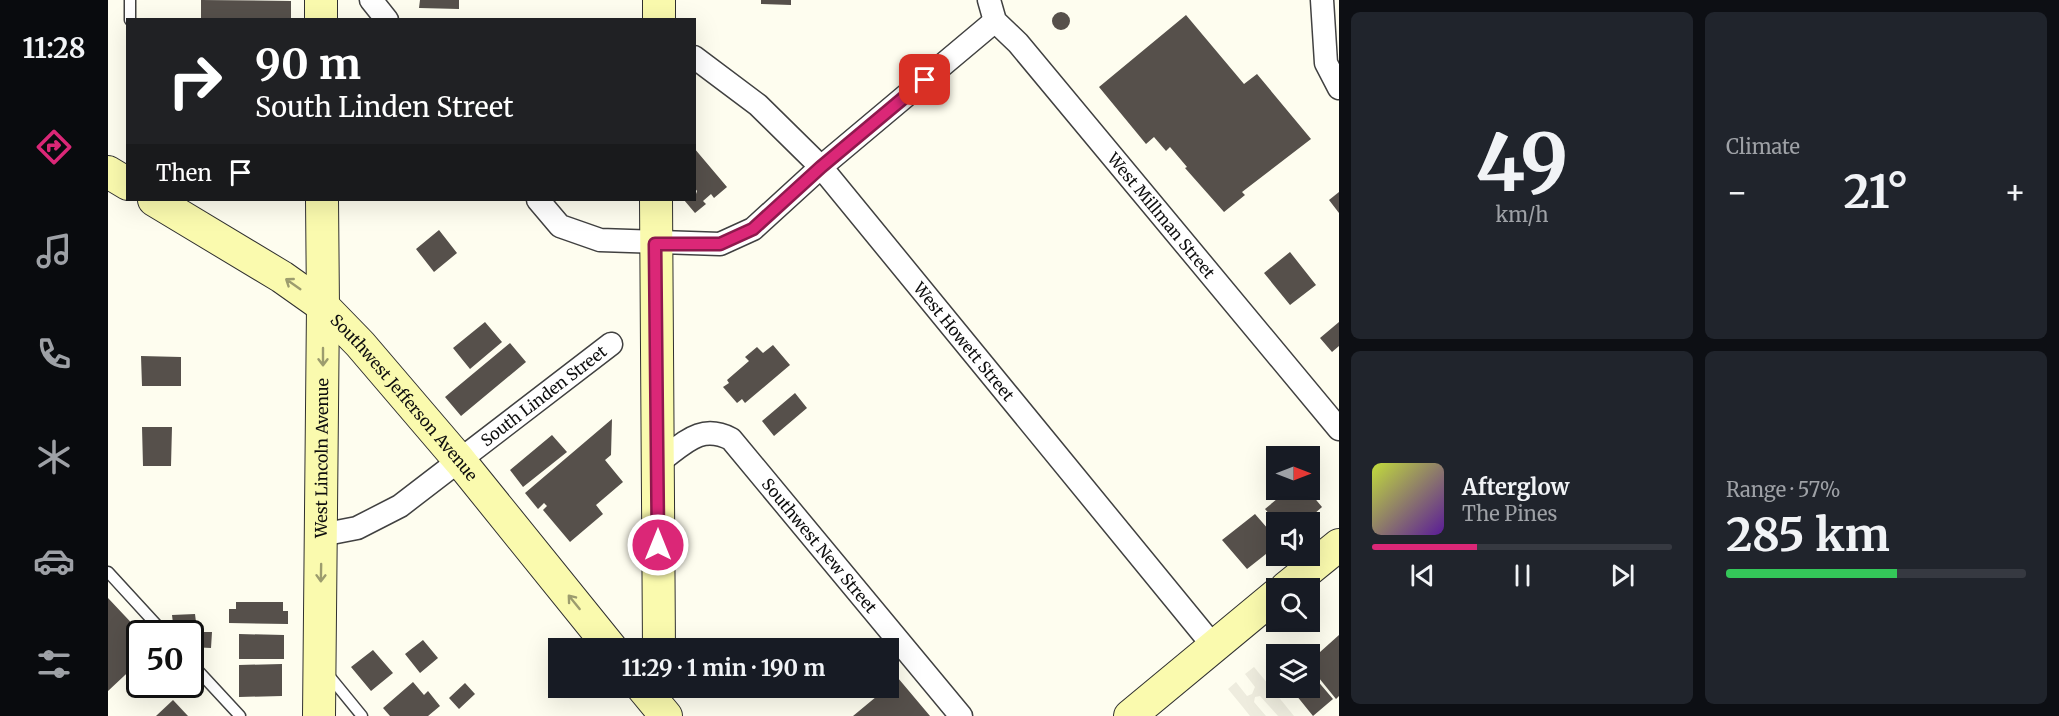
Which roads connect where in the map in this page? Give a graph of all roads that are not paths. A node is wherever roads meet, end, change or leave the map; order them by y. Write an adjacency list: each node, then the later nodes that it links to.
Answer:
1 (130, 0): 7 (lane)
2 (321, 0): 8 (main road)
3 (371, 0): 9 (street)
4 (659, 0): 10 (main road)
5 (1322, 0): 12 (street)
6 (992, 11): 13 (street); 23 (street, West Millman Street)
7 (130, 18)
8 (321, 18)
9 (385, 18)
10 (660, 18)
11 (696, 58): 13 (street, West Howett Street)
12 (1339, 88)
13 (821, 167): 20 (street); 34 (street, West Howett Street)
14 (108, 172): 15 (main road)
15 (126, 183)
16 (156, 201): 21 (main road, Southwest Jefferson Avenue, one-way to 16)
17 (322, 201): 21 (main road, West Lincoln Avenue)
18 (539, 201): 20 (street)
19 (656, 201): 20 (main road)
20 (655, 244): 25 (main road)
21 (323, 306): 24 (main road, Southwest Jefferson Avenue); 26 (main road, West Lincoln Avenue, one-way to 26)
22 (611, 344): 24 (street, South Linden Street)
23 (1339, 429)
24 (460, 461): 26 (street, South Linden Street); 32 (main road, Southwest Jefferson Avenue, one-way to 24)
25 (659, 462): 33 (main road); 43 (street, Southwest New Street)
26 (321, 535): 35 (main road, West Lincoln Avenue, one-way to 35)
27 (1339, 545): 29 (main road)
28 (108, 572): 31 (lane)
29 (1298, 578)
30 (1266, 604): 34 (main road)
31 (152, 620)
32 (603, 638)
33 (659, 638)
34 (1215, 648): 44 (main road)
35 (319, 663): 40 (main road, West Lincoln Avenue); 41 (lane)
36 (204, 677): 39 (lane)
37 (651, 698): 42 (main road)
38 (664, 698): 42 (main road)
39 (240, 716)
40 (319, 716)
41 (362, 716)
42 (666, 716)
43 (961, 716)
44 (1130, 716)

